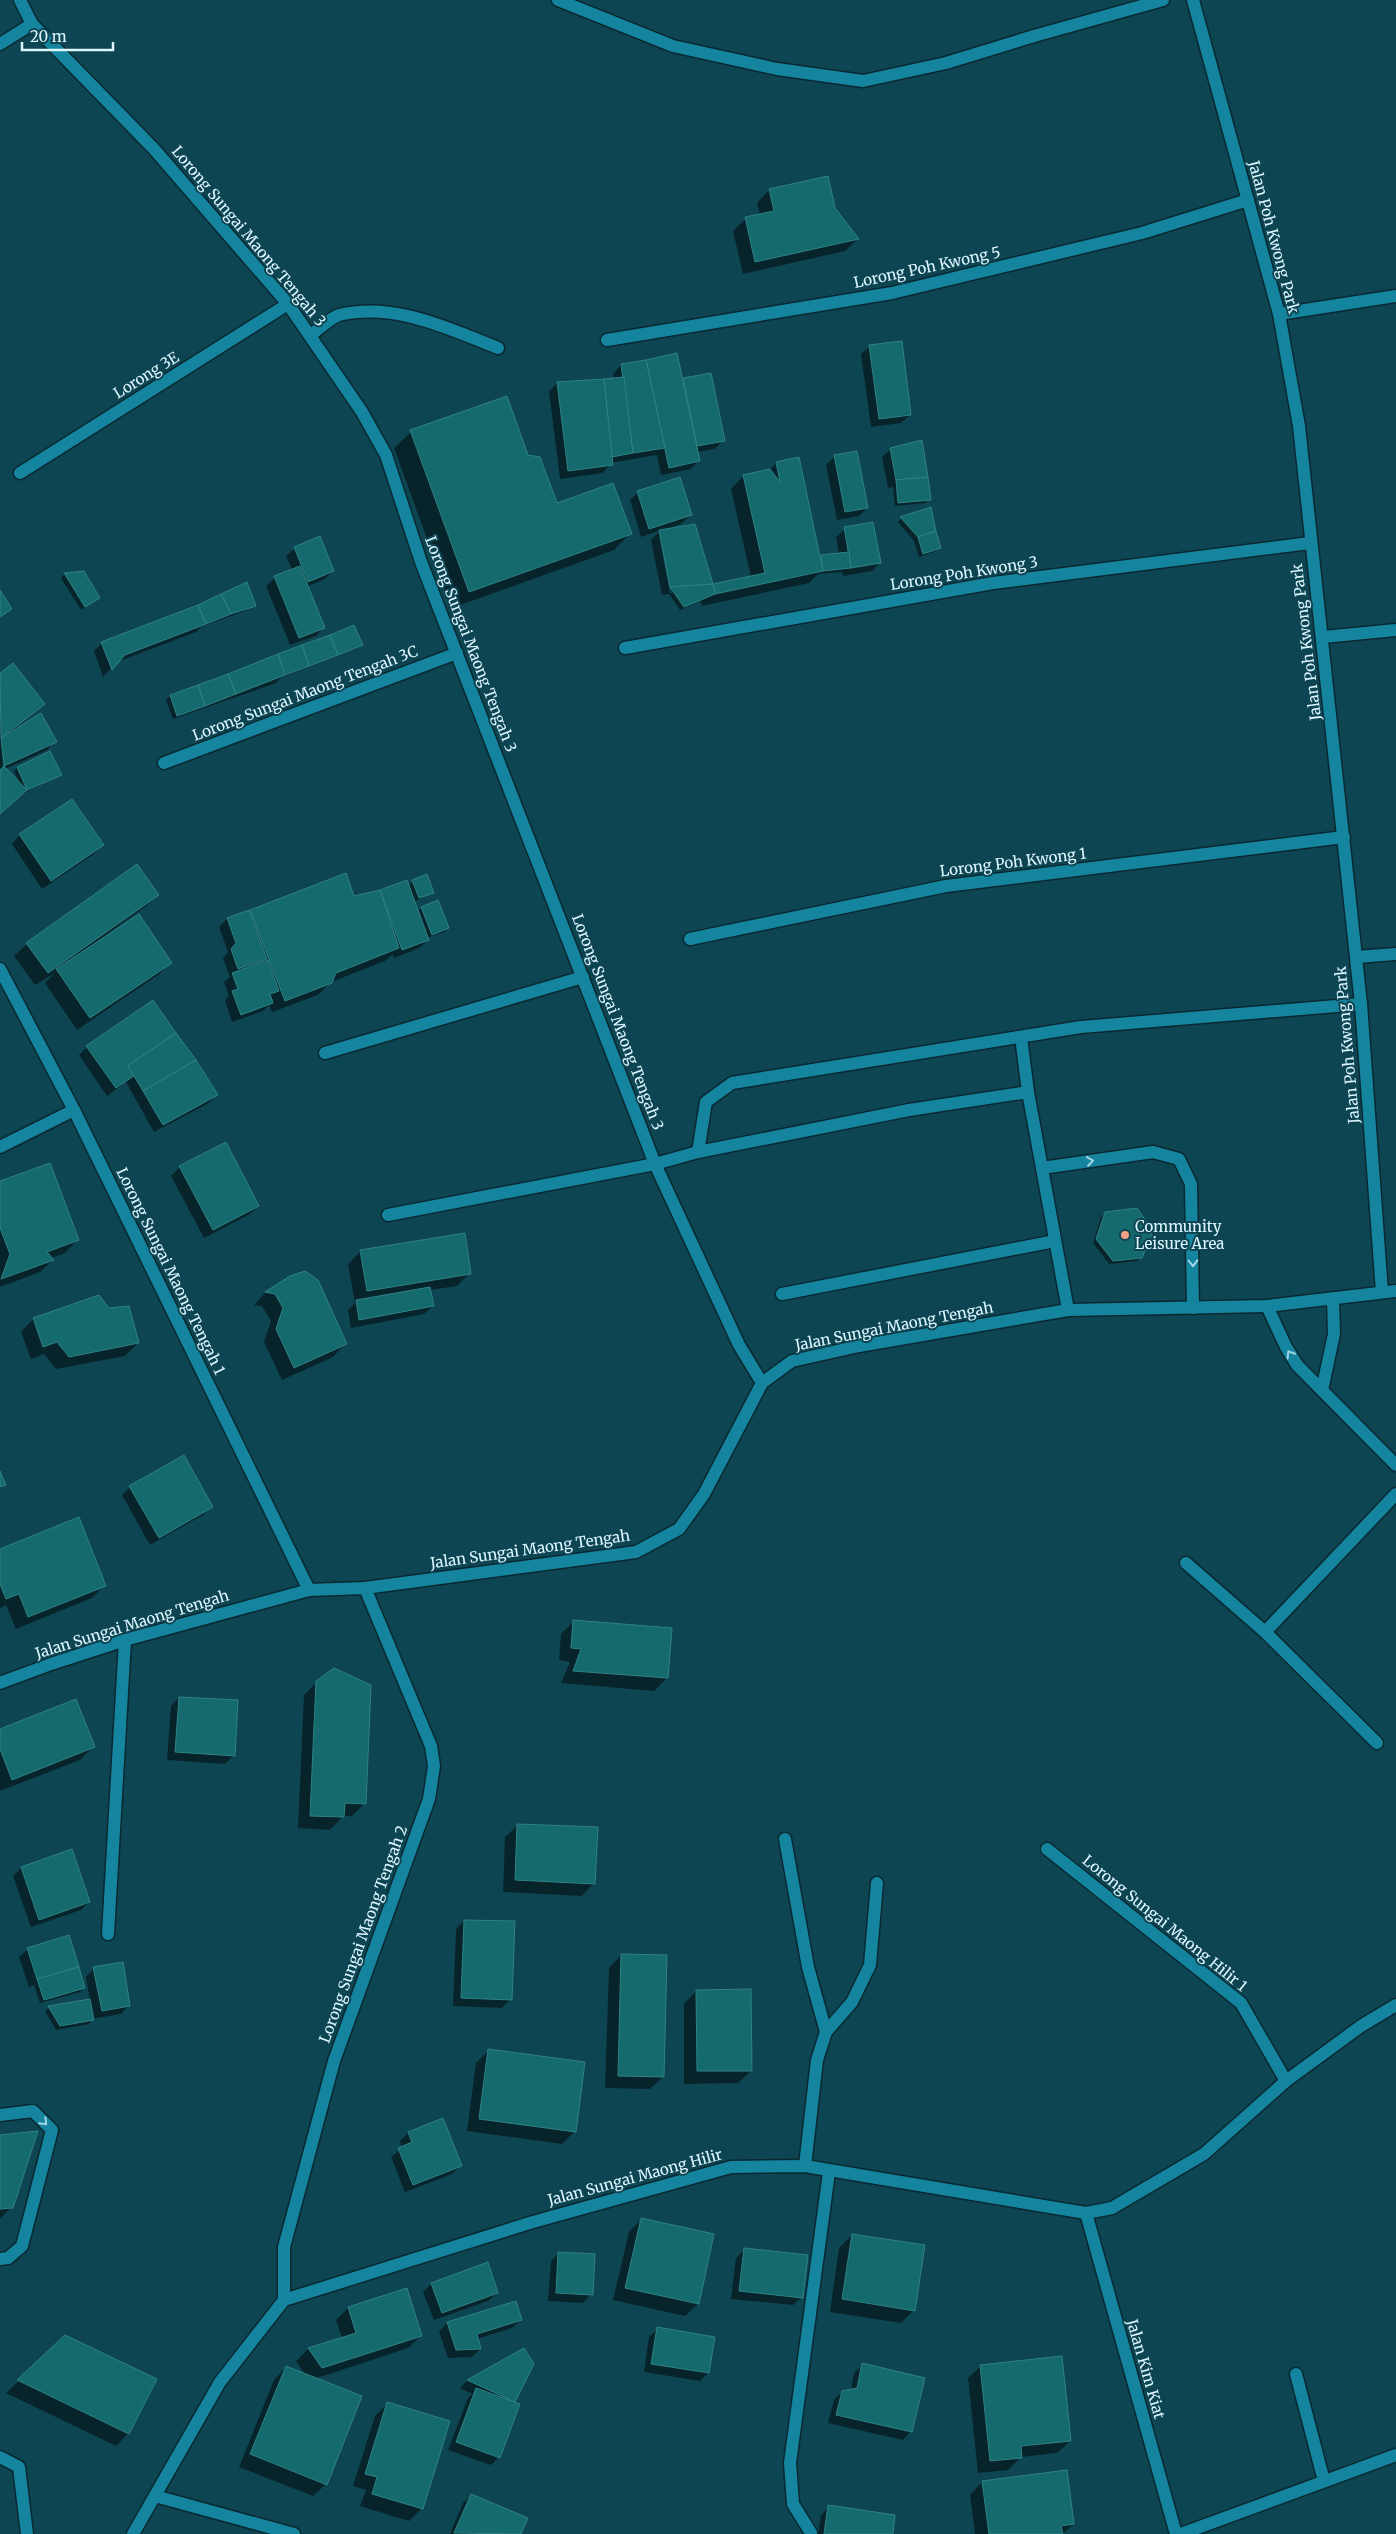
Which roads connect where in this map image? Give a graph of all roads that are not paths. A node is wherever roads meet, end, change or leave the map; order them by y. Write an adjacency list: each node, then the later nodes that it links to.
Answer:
1 (20, 0): 5 (street, Lorong Sungai Maong Tengah 3)
2 (558, 0): 3 (street)
3 (1163, 0)
4 (1193, 0): 7 (street, Jalan Poh Kwong Park)
5 (32, 24): 6 (street); 9 (street, Lorong Sungai Maong Tengah 3)
6 (0, 44)
7 (1248, 200): 10 (street, Jalan Poh Kwong Park); 12 (street, Lorong Poh Kwong 5)
8 (1396, 296): 10 (street)
9 (288, 304): 11 (street, Lorong Sungai Maong Tengah 3); 14 (street, Lorong 3E)
10 (1279, 314): 15 (street, Jalan Poh Kwong Park)
11 (311, 335): 13 (street); 19 (street, Lorong Sungai Maong Tengah 3)
12 (607, 340)
13 (498, 348)
14 (20, 473)
15 (1310, 543): 17 (street, Jalan Poh Kwong Park); 18 (street, Lorong Poh Kwong 3)
16 (1396, 630): 17 (street)
17 (1323, 637): 21 (street, Jalan Poh Kwong Park)
18 (625, 648)
19 (457, 653): 20 (street, Lorong Sungai Maong Tengah 3C); 26 (street, Lorong Sungai Maong Tengah 3)
20 (164, 763)
21 (1344, 837): 22 (street, Lorong Poh Kwong 1); 24 (street, Jalan Poh Kwong Park)
22 (690, 939)
23 (1396, 954): 24 (street)
24 (1356, 957): 27 (street, Jalan Poh Kwong Park)
25 (0, 969): 31 (street, Lorong Sungai Maong Tengah 1)
26 (582, 977): 29 (street); 34 (street, Lorong Sungai Maong Tengah 3)
27 (1361, 1004): 28 (street); 38 (street, Jalan Poh Kwong Park)
28 (1021, 1037): 30 (street); 33 (street)
29 (324, 1053)
30 (1028, 1092): 33 (street); 35 (street)
31 (74, 1110): 32 (street); 51 (street, Lorong Sungai Maong Tengah 1)
32 (0, 1147)
33 (698, 1152): 34 (street)
34 (655, 1164): 36 (street); 45 (street, Lorong Sungai Maong Tengah 3)
35 (1042, 1168): 37 (street); 43 (street, one-way to 43)
36 (388, 1215)
37 (1055, 1241): 40 (street); 44 (street)
38 (1382, 1292): 39 (street, Jalan Sungai Maong Tengah); 41 (street, Jalan Sungai Maong Tengah)
39 (1396, 1292)
40 (782, 1294)
41 (1333, 1298): 42 (street, Jalan Sungai Maong Tengah); 46 (street)
42 (1267, 1306): 43 (street, Jalan Sungai Maong Tengah); 46 (street, one-way to 42)
43 (1193, 1308): 44 (street, Jalan Sungai Maong Tengah)
44 (1068, 1310): 45 (street, Jalan Sungai Maong Tengah)
45 (762, 1383): 50 (street, Jalan Sungai Maong Tengah)
46 (1322, 1390): 47 (street)
47 (1396, 1465)
48 (1396, 1494): 52 (street)
49 (1186, 1563): 52 (street)
50 (365, 1588): 51 (street, Jalan Sungai Maong Tengah); 68 (street, Lorong Sungai Maong Tengah 2)
51 (309, 1590): 53 (street, Jalan Sungai Maong Tengah)
52 (1265, 1632): 55 (street)
53 (125, 1640): 54 (street, Jalan Sungai Maong Tengah); 59 (street)
54 (0, 1683)
55 (1377, 1743)
56 (785, 1839): 61 (street)
57 (1047, 1849): 62 (street, Lorong Sungai Maong Hilir 1)
58 (876, 1884): 61 (street)
59 (108, 1934)
60 (1396, 2005): 62 (street, Jalan Sungai Maong Hilir)
61 (826, 2032): 64 (street)
62 (1286, 2081): 66 (street, Jalan Sungai Maong Hilir)
63 (0, 2114): 67 (street, one-way to 67)
64 (805, 2166): 65 (street, Jalan Sungai Maong Hilir); 68 (street, Jalan Sungai Maong Hilir)
65 (829, 2172): 66 (street, Jalan Sungai Maong Hilir); 74 (street)
66 (1086, 2213): 78 (street, Jalan Kim Kiat)
67 (0, 2259)
68 (284, 2300): 73 (street)
69 (1296, 2374): 72 (street)
70 (1396, 2455): 72 (street)
71 (0, 2457): 75 (street)
72 (1324, 2481): 79 (street)
73 (154, 2496): 76 (street); 77 (street)
74 (811, 2533)
75 (27, 2534)
76 (133, 2534)
77 (294, 2534)
78 (1176, 2534)
79 (1181, 2534)

